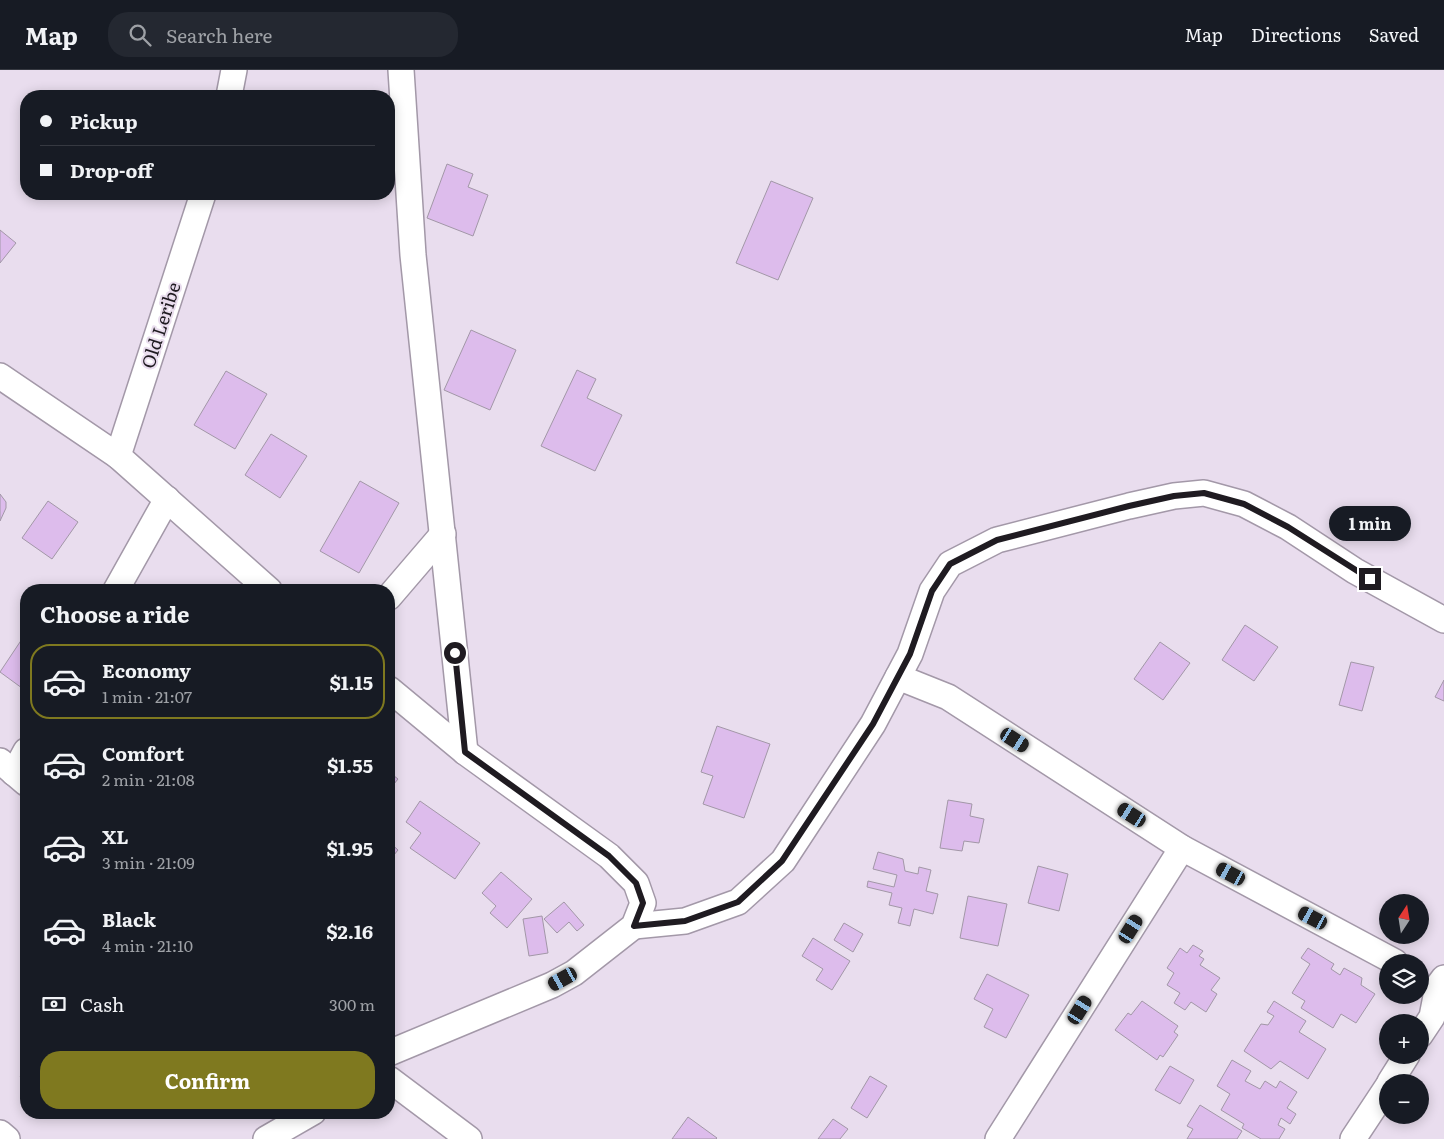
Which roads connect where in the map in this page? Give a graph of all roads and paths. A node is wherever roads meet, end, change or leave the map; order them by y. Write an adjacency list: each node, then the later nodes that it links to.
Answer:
1 (234, 70): 3 (street)
2 (401, 70): 8 (street)
3 (230, 90)
4 (201, 200): 6 (street, Old Leribe)
5 (0, 376): 6 (street)
6 (118, 456): 7 (street)
7 (167, 499): 9 (street); 10 (street)
8 (443, 534): 11 (street); 15 (street)
9 (119, 584)
10 (263, 584)
11 (395, 590)
12 (1444, 620): 13 (street)
13 (898, 677): 18 (street); 19 (street)
14 (395, 694): 15 (street)
15 (465, 752): 19 (street)
16 (20, 761): 17 (street)
17 (13, 772)
18 (1182, 848): 20 (street); 31 (street)
19 (634, 926): 23 (street)
20 (1380, 954)
21 (1434, 980): 22 (street)
22 (1429, 1022)
23 (395, 1050)
24 (395, 1084): 30 (street)
25 (1379, 1100): 32 (street)
26 (301, 1119): 29 (street)
27 (0, 1133): 28 (street)
28 (7, 1139)
29 (266, 1139)
30 (469, 1139)
31 (998, 1139)
32 (1353, 1139)

